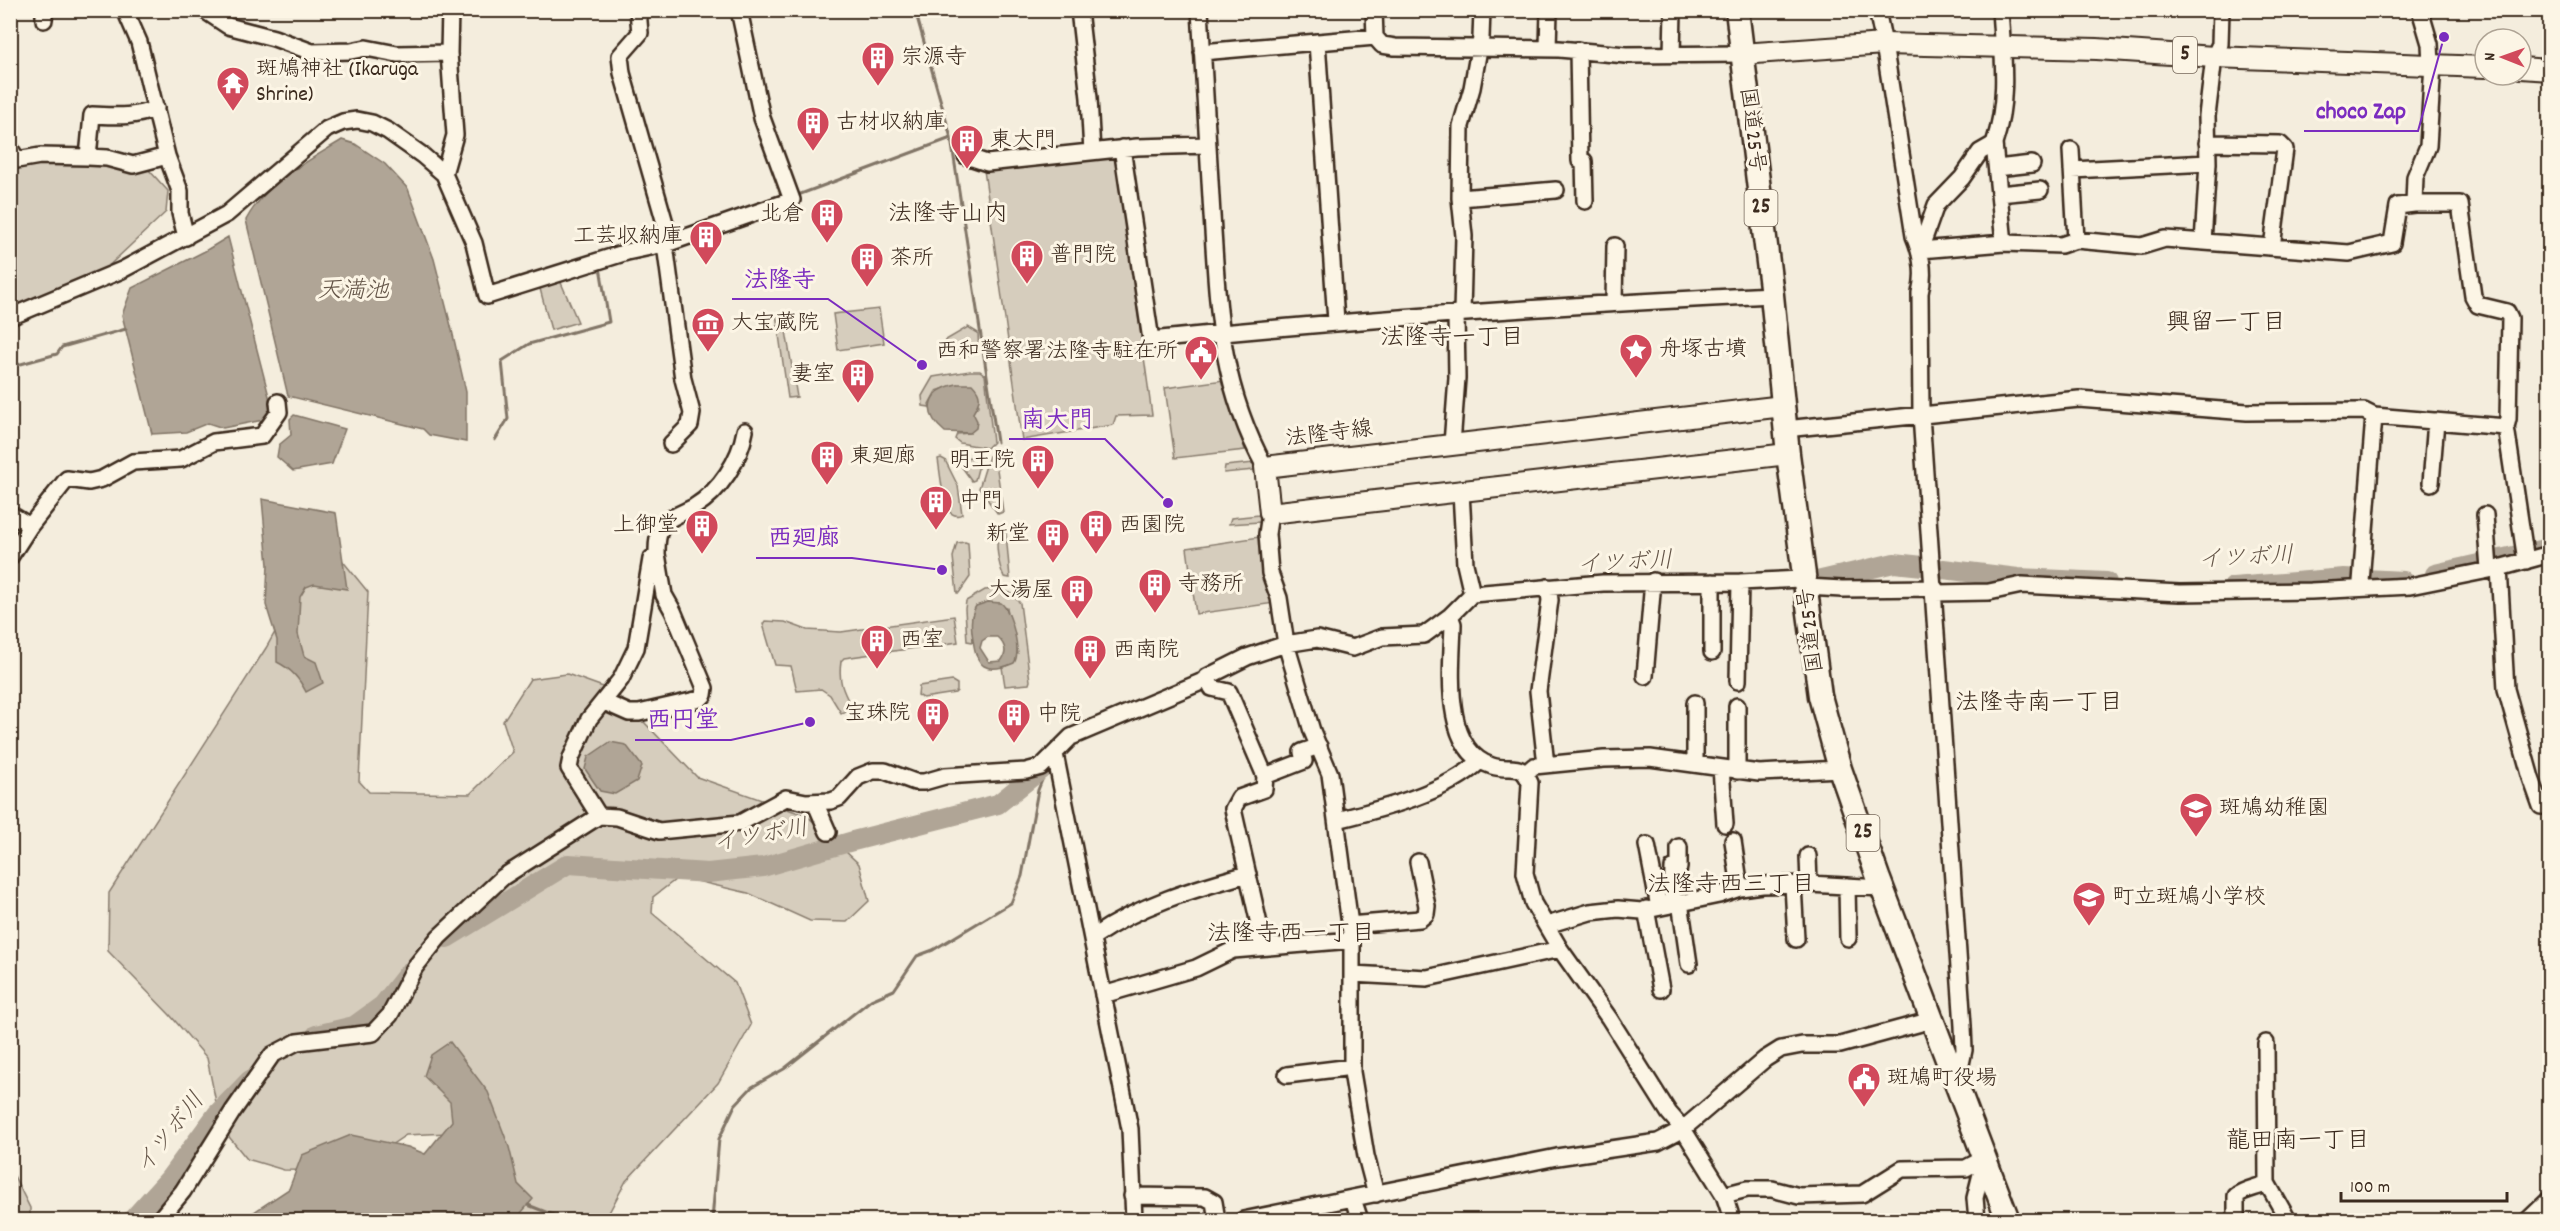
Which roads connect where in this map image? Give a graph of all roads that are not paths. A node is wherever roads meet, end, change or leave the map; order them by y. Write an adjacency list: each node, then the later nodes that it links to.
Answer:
1 (125, 10): 33 (street)
2 (204, 10): 25 (street)
3 (450, 10): 25 (street)
4 (638, 10): 58 (street)
5 (739, 10): 58 (street)
6 (1079, 10): 40 (street)
7 (1200, 10): 24 (street)
8 (1374, 10): 17 (street)
9 (1482, 10): 20 (street)
10 (1549, 10): 22 (street)
11 (1673, 10): 27 (street)
12 (1737, 10): 26 (highway, 国道25号 / 25)
13 (1877, 10): 19 (street)
14 (2000, 10): 21 (street)
15 (2221, 10): 28 (street)
16 (2420, 10): 29 (street)
17 (1375, 37): 18 (street); 20 (street)
18 (1317, 42): 24 (street); 67 (street)
19 (1884, 44): 21 (main road, 5); 26 (main road, 5); 62 (street)
20 (1478, 46): 22 (street); 52 (street)
21 (2002, 47): 28 (main road, 5); 35 (street)
22 (1548, 49): 23 (street)
23 (1578, 50): 27 (street); 53 (street)
24 (1202, 51): 36 (street)
25 (449, 53): 48 (street)
26 (1742, 54): 27 (street); 63 (highway, 国道25号 / 25)
27 (1672, 56)
28 (2214, 57): 29 (main road, 5); 34 (street)
29 (2432, 64): 30 (main road, 5); 54 (street)
30 (2473, 66)
31 (2533, 69): 32 (main road)
32 (2550, 70)
33 (156, 108): 41 (street); 43 (street)
34 (2206, 143): 44 (street); 61 (street)
35 (1994, 144): 46 (street); 62 (street)
36 (1208, 145): 38 (street); 68 (street)
37 (10, 148): 43 (street)
38 (1122, 148): 40 (street); 68 (street)
39 (2071, 150): 47 (street)
40 (1092, 152): 42 (street)
41 (167, 156): 43 (street); 55 (street)
42 (966, 156)
43 (88, 157)
44 (2208, 163): 47 (street); 57 (street)
45 (2032, 164): 46 (street)
46 (1997, 168): 51 (street)
47 (2072, 170): 56 (street)
48 (444, 174): 55 (street); 58 (street)
49 (1556, 190): 52 (street)
50 (2040, 190): 51 (street)
51 (2000, 195): 59 (street)
52 (1460, 198): 65 (street)
53 (1584, 201)
54 (2414, 204): 61 (street); 74 (street)
55 (186, 237): 66 (street)
56 (2076, 240): 57 (street); 59 (street)
57 (2203, 242): 61 (street)
58 (669, 243): 77 (street)
59 (2004, 243): 62 (street)
60 (1615, 246): 64 (street)
61 (2272, 247)
62 (1920, 250): 71 (street)
63 (1772, 295): 64 (street); 70 (highway, 国道25号 / 25)
64 (1614, 303): 65 (street)
65 (1459, 313): 67 (street); 78 (street)
66 (10, 317)
67 (1336, 321): 68 (street)
68 (1220, 333): 80 (street)
69 (278, 402): 86 (street)
70 (1783, 406): 75 (highway, 国道25号 / 25); 78 (main road, 法隆寺線)
71 (1921, 414): 72 (street); 75 (street); 97 (street)
72 (2374, 416): 73 (street); 92 (street)
73 (2436, 421): 74 (street); 81 (street)
74 (2506, 427): 89 (street)
75 (1785, 429): 79 (highway, 国道25号 / 25)
76 (745, 430): 87 (street)
77 (671, 444)
78 (1452, 444): 80 (main road, 法隆寺線)
79 (1788, 454): 82 (main road); 93 (highway, 国道25号 / 25)
80 (1264, 467): 83 (main road, 法隆寺線)
81 (2431, 483)
82 (1461, 492): 83 (main road); 99 (street)
83 (1270, 513): 101 (street)
84 (10, 514): 86 (street)
85 (2485, 515): 91 (street)
86 (30, 526): 90 (street)
87 (657, 554): 106 (street); 106 (street)
88 (2550, 554): 89 (street)
89 (2525, 556): 91 (street)
90 (10, 557)
91 (2491, 564): 92 (street); 120 (street)
92 (2362, 581): 97 (street)
93 (1803, 583): 96 (street); 97 (street); 115 (highway, 国道25号 / 25)
94 (1712, 585): 95 (street); 96 (street); 102 (street)
95 (1653, 586): 98 (street); 103 (street)
96 (1740, 586): 105 (street)
97 (1935, 590): 152 (street)
98 (1548, 591): 99 (street); 113 (street)
99 (1472, 594): 100 (street)
100 (1450, 616): 101 (street); 111 (street)
101 (1286, 644): 104 (street); 109 (street)
102 (1712, 652)
103 (1645, 676)
104 (1208, 679): 110 (street); 118 (street)
105 (1738, 681)
106 (604, 702): 121 (street)
107 (1695, 703): 112 (street)
108 (1737, 706): 116 (street)
109 (1319, 746): 118 (street); 122 (street)
110 (1055, 754): 119 (street); 138 (street)
111 (1480, 761): 117 (street); 122 (street)
112 (1695, 762): 113 (street); 114 (street)
113 (1546, 765): 117 (street)
114 (1720, 768): 116 (street); 123 (street)
115 (1840, 769): 116 (street); 134 (highway, 国道25号 / 25)
116 (1737, 771)
117 (1526, 772): 137 (street)
118 (1265, 776): 130 (street)
119 (815, 802): 121 (street); 124 (street)
120 (2550, 806)
121 (598, 816): 161 (street)
122 (1337, 820): 136 (street)
123 (1725, 824)
124 (828, 832)
125 (1732, 841): 133 (street)
126 (1647, 845): 135 (street)
127 (1679, 847): 135 (street)
128 (1808, 856): 131 (street)
129 (1418, 862): 136 (street)
130 (1248, 874): 138 (street); 142 (street)
131 (1801, 885): 132 (street); 133 (street); 140 (street)
132 (1847, 886): 134 (street); 139 (street)
133 (1740, 888): 135 (street)
134 (1882, 888): 148 (highway, 国道25号 / 25)
135 (1664, 906): 137 (street); 144 (street); 146 (street)
136 (1349, 925): 141 (street)
137 (1547, 925): 143 (street)
138 (1092, 937): 147 (street)
139 (1848, 938)
140 (1796, 939)
141 (1352, 940): 142 (street); 145 (street)
142 (1259, 946): 147 (street)
143 (1560, 949): 145 (street); 153 (street)
144 (1689, 964)
145 (1352, 974): 150 (street)
146 (1661, 989)
147 (1103, 995): 158 (street)
148 (1932, 1020): 152 (highway, 国道25号 / 25); 153 (street)
149 (2266, 1043): 155 (street)
150 (1352, 1067): 151 (street); 156 (street)
151 (1287, 1075)
152 (1957, 1086): 154 (highway, 国道25号 / 25)
153 (1683, 1129): 156 (street); 157 (street)
154 (1985, 1158): 157 (street); 167 (street); 168 (highway, 国道25号 / 25)
155 (2267, 1183): 169 (street); 170 (street)
156 (1376, 1194): 159 (street)
157 (1724, 1195): 166 (street)
158 (1132, 1196): 162 (street); 163 (street)
159 (1353, 1199): 164 (street); 165 (street)
160 (2550, 1199): 171 (street)
161 (159, 1221)
162 (1134, 1221)
163 (1217, 1221)
164 (1243, 1221)
165 (1360, 1221)
166 (1730, 1221)
167 (1977, 1221)
168 (2008, 1221)
169 (2236, 1221)
170 (2288, 1221)
171 (2528, 1221)

